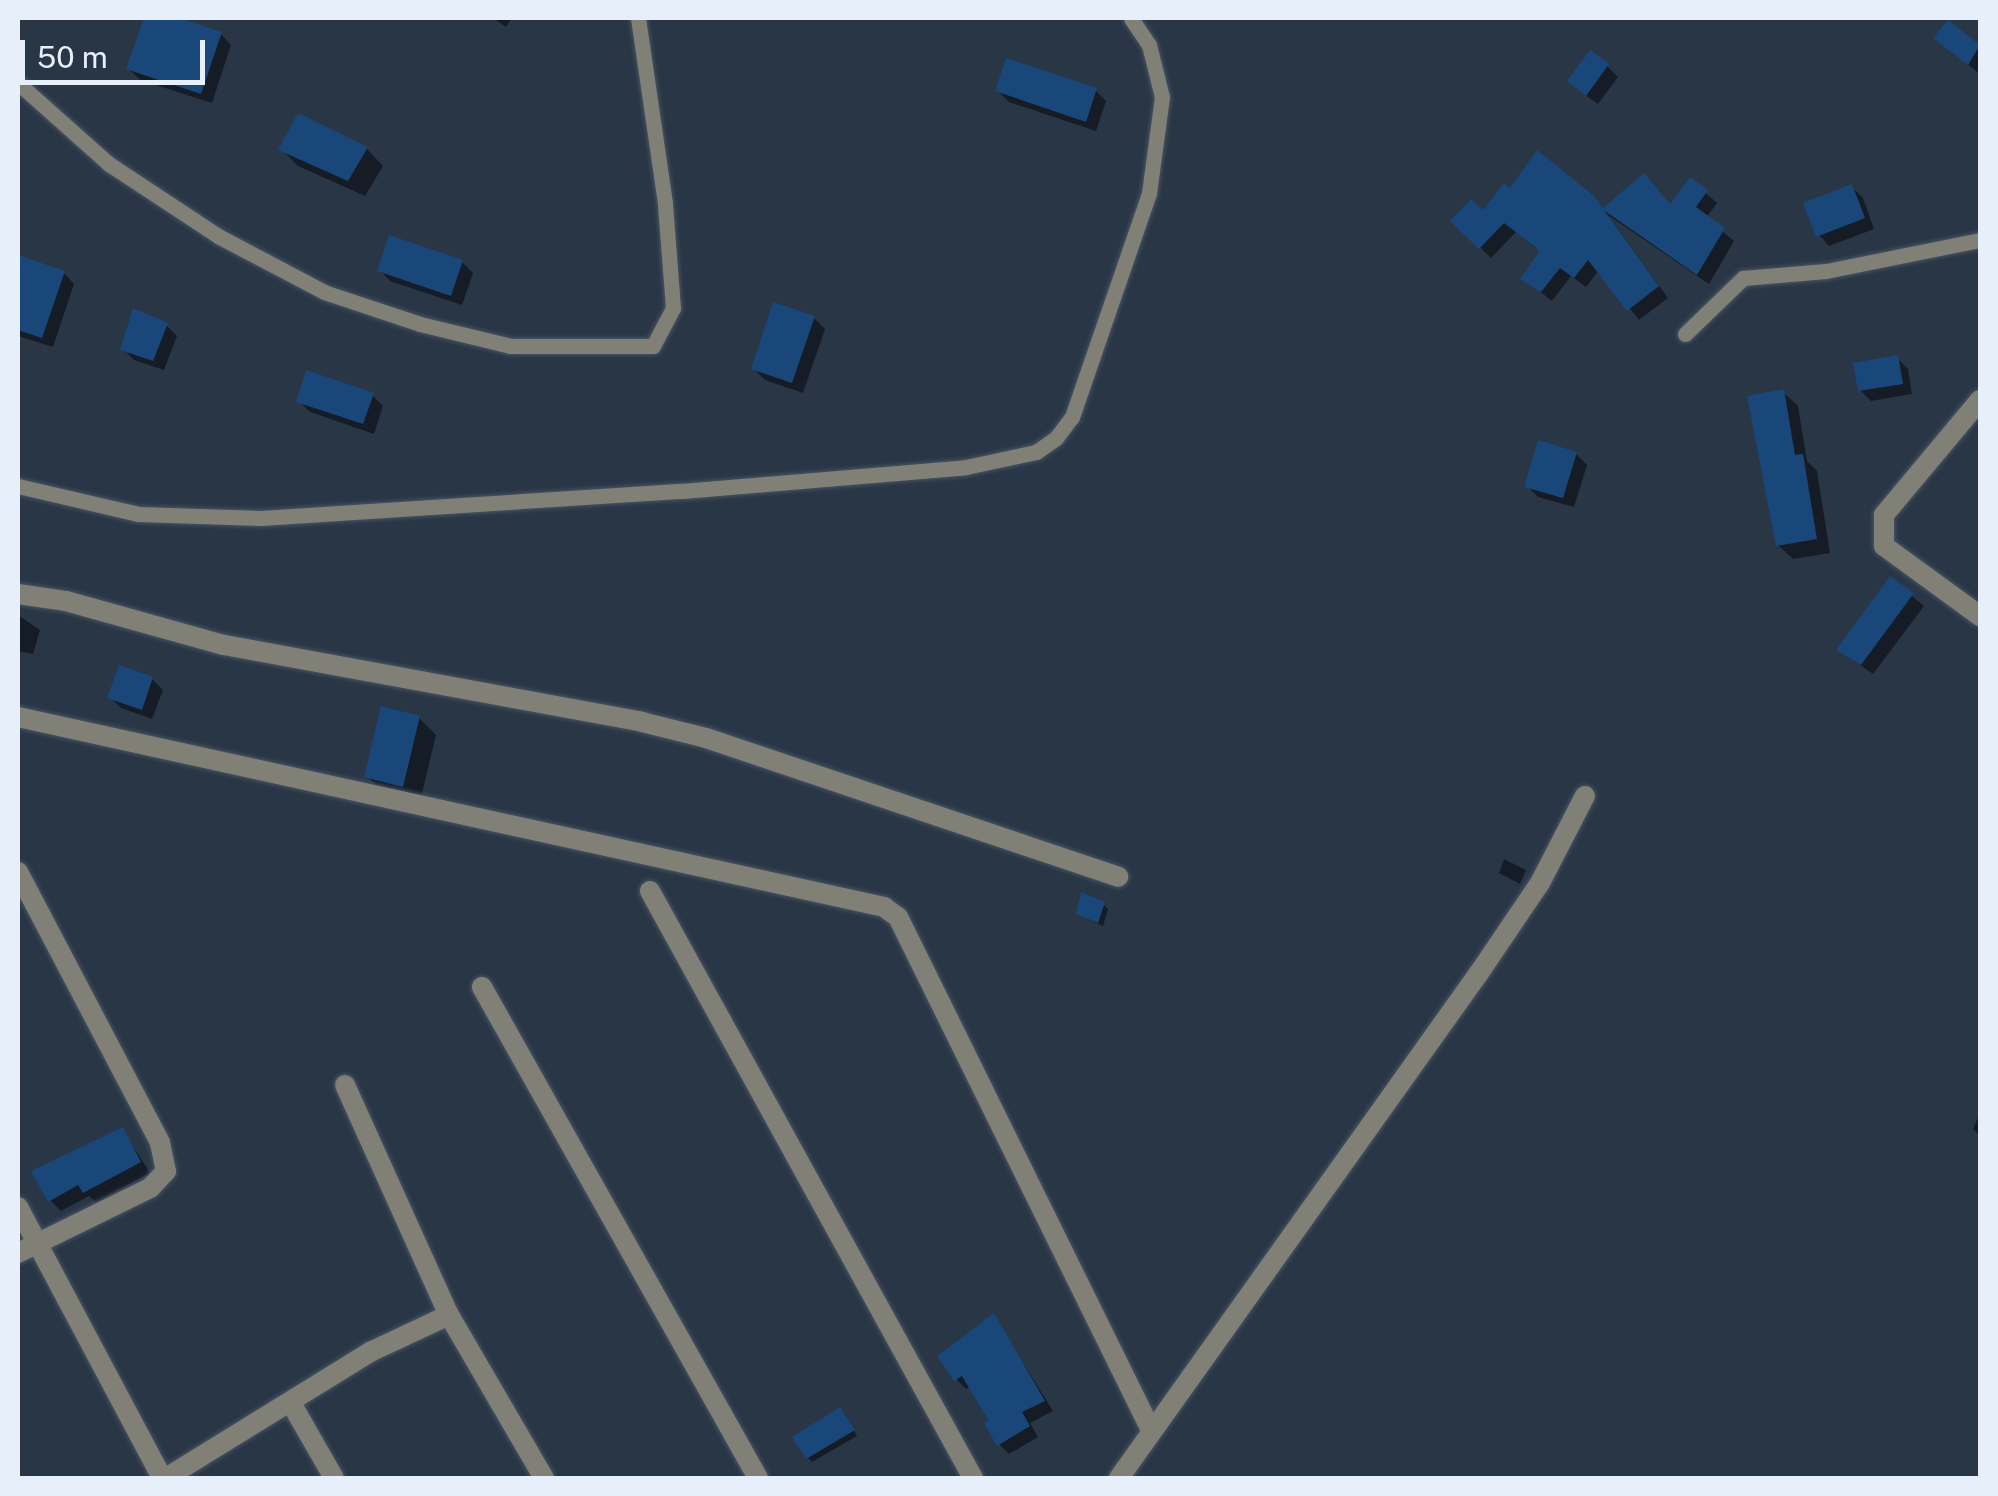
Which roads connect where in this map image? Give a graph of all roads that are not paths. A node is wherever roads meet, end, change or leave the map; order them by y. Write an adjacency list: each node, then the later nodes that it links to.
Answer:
1 (638, 18): 3 (lane)
2 (1131, 18): 7 (lane)
3 (18, 83)
4 (1980, 240): 5 (lane)
5 (1685, 334)
6 (1980, 400): 9 (street)
7 (18, 486)
8 (18, 594): 13 (street)
9 (1980, 616)
10 (18, 716): 22 (street)
11 (1585, 796): 22 (street)
12 (18, 872): 18 (street)
13 (1118, 877)
14 (650, 891): 27 (street)
15 (482, 987): 26 (street)
16 (345, 1085): 20 (street)
17 (18, 1207): 18 (street)
18 (37, 1242): 19 (street); 23 (street)
19 (18, 1253)
20 (449, 1314): 21 (street); 25 (street)
21 (291, 1403): 23 (street); 24 (street)
22 (1151, 1430): 28 (street)
23 (164, 1478)
24 (334, 1478)
25 (544, 1478)
26 (758, 1478)
27 (973, 1478)
28 (1118, 1478)

